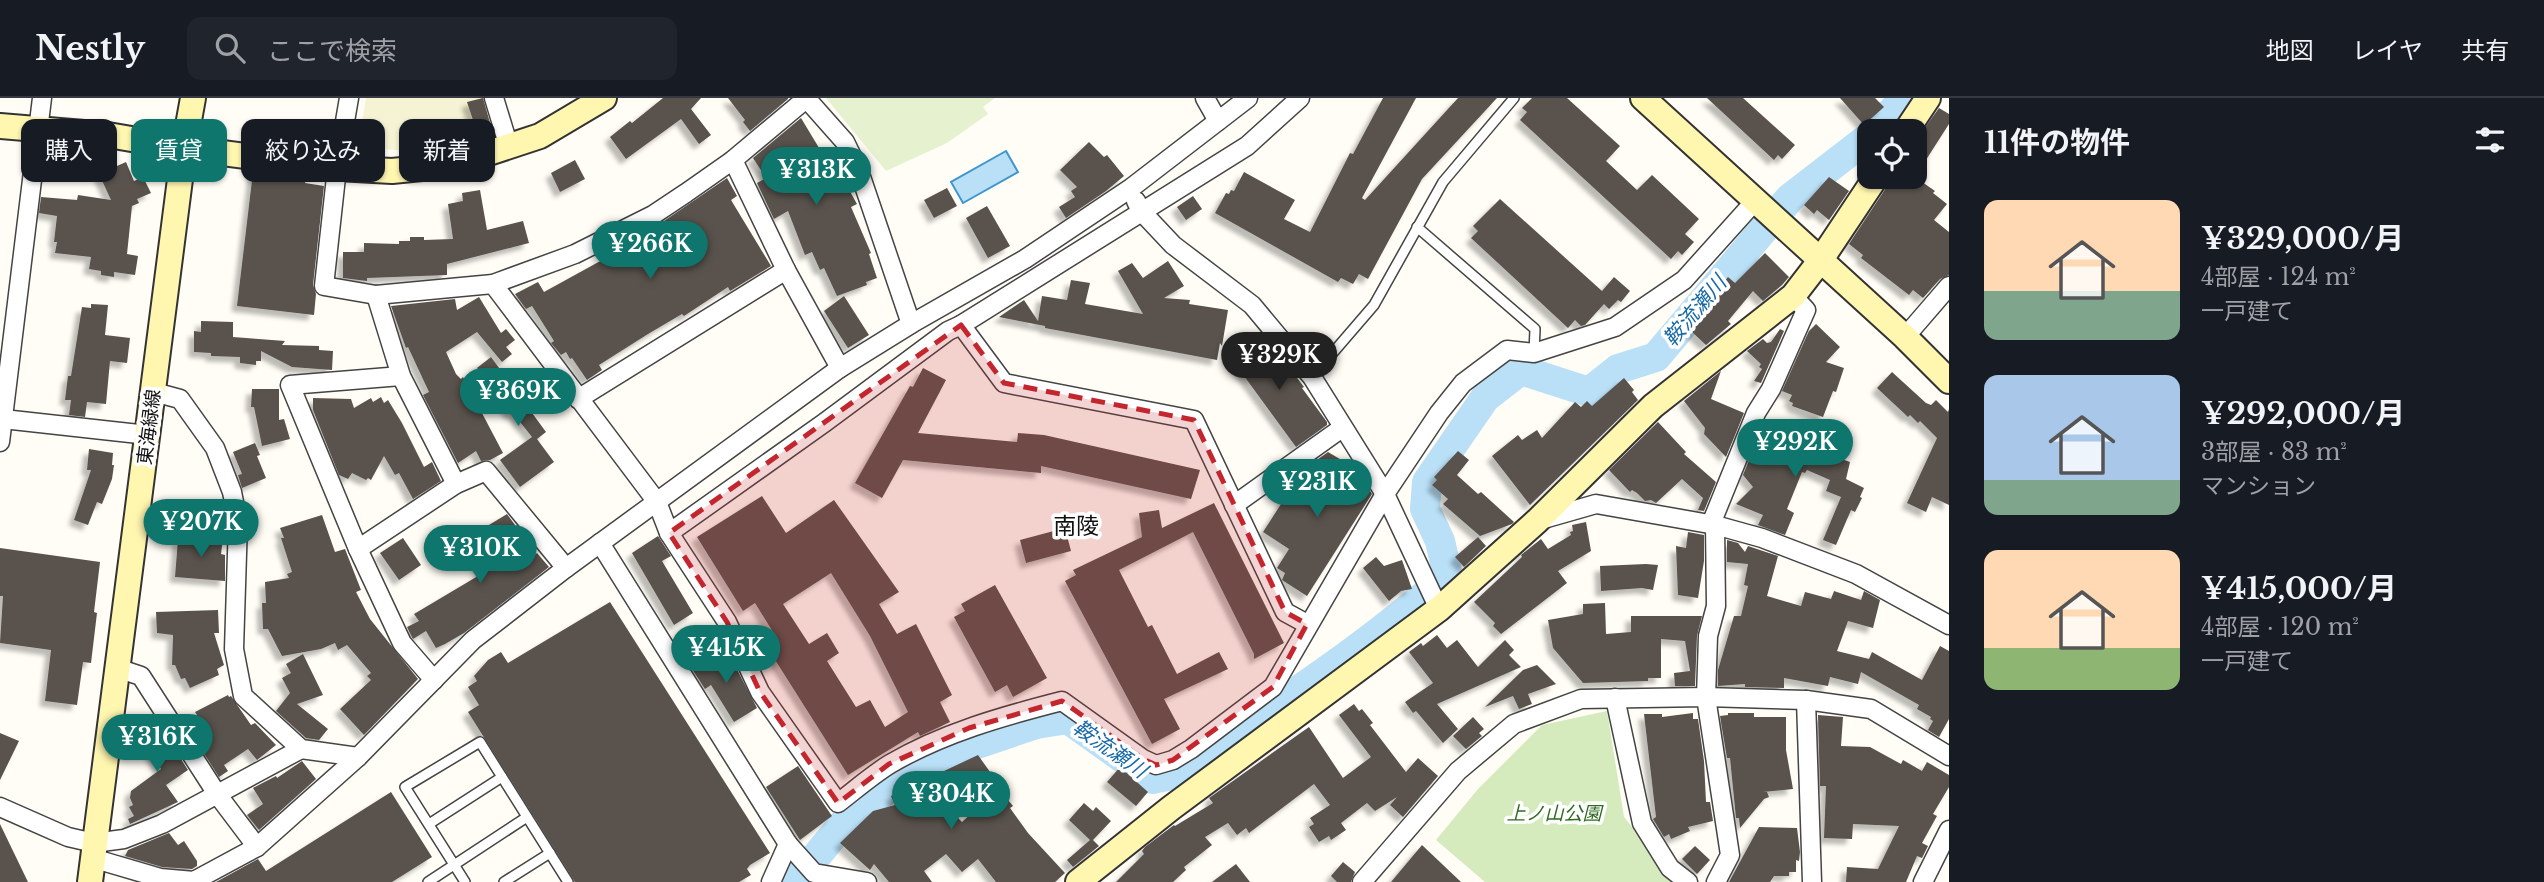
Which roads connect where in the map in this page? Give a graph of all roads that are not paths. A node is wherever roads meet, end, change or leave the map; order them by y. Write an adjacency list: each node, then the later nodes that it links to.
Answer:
1 (42, 98): 13 (street)
2 (193, 98): 14 (street, 東海緑線)
3 (349, 98): 15 (street)
4 (494, 98): 20 (street)
5 (604, 98): 20 (street)
6 (806, 98): 21 (street); 37 (street)
7 (1205, 98): 17 (street)
8 (1248, 98): 17 (street)
9 (1300, 98): 28 (street)
10 (1514, 98): 30 (lane)
11 (1643, 98): 29 (street)
12 (1928, 98): 16 (street)
13 (39, 119)
14 (189, 119)
15 (345, 119)
16 (1914, 119)
17 (1218, 121): 26 (street)
18 (0, 126): 19 (street)
19 (21, 128)
20 (509, 147): 22 (street)
21 (733, 160): 32 (street); 33 (street)
22 (385, 171)
23 (31, 182): 47 (street)
24 (180, 182): 45 (street, 東海緑線)
25 (335, 182): 35 (street)
26 (1131, 188): 28 (street); 37 (street)
27 (1868, 189): 31 (street)
28 (1141, 211): 38 (street); 43 (street)
29 (1767, 213): 31 (street); 40 (street)
30 (1417, 227): 40 (lane); 43 (lane)
31 (1820, 261): 36 (street); 39 (street)
32 (786, 270): 41 (street); 46 (street)
33 (493, 284): 35 (street); 46 (street)
34 (1949, 286): 39 (street)
35 (376, 295): 42 (street)
36 (1793, 296): 55 (street); 56 (street)
37 (911, 324): 41 (street)
38 (961, 325): 54 (street); 57 (street)
39 (1905, 337): 44 (street)
40 (1534, 353): 52 (street)
41 (840, 368): 53 (street)
42 (401, 376): 51 (street); 59 (street)
43 (1312, 377): 48 (street)
44 (1949, 381)
45 (154, 392): 49 (street, 東海緑線); 69 (street)
46 (578, 399): 53 (street)
47 (3, 419): 49 (street); 50 (street)
48 (1342, 428): 52 (street); 54 (street)
49 (148, 435): 64 (street, 東海緑線)
50 (0, 442)
51 (456, 484): 59 (street); 60 (street)
52 (1385, 494): 61 (street); 62 (street)
53 (656, 502): 57 (street); 58 (street)
54 (1234, 505): 62 (street)
55 (1537, 521): 56 (street); 61 (street)
56 (1713, 525): 63 (street); 66 (street)
57 (669, 533): 62 (street)
58 (600, 543): 60 (street); 78 (street)
59 (358, 549): 65 (street)
60 (566, 568): 65 (street)
61 (1438, 609): 89 (street)
62 (1307, 624)
63 (1949, 625)
64 (117, 668): 73 (street); 81 (street, 東海緑線)
65 (434, 680): 71 (street)
66 (1706, 697): 67 (street); 68 (street); 92 (street)
67 (1615, 698): 90 (street); 91 (street)
68 (1806, 700): 70 (street); 93 (street)
69 (301, 749): 71 (street); 73 (street)
70 (1949, 756)
71 (358, 757): 79 (street)
72 (502, 777): 75 (lane); 76 (lane); 76 (lane)
73 (217, 794): 79 (street); 81 (street)
74 (0, 807): 81 (street)
75 (527, 817): 80 (lane); 82 (lane)
76 (429, 824): 82 (lane)
77 (1949, 830): 94 (street)
78 (788, 845): 87 (street); 88 (street)
79 (257, 846): 81 (street)
80 (550, 853): 85 (lane); 86 (lane)
81 (92, 861)
82 (454, 864): 83 (lane); 84 (lane)
83 (428, 882)
84 (465, 882)
85 (505, 882)
86 (568, 882)
87 (771, 882)
88 (867, 882)
89 (1078, 882)
90 (1362, 882)
91 (1688, 882)
92 (1716, 882)
93 (1812, 882)
94 (1923, 882)

